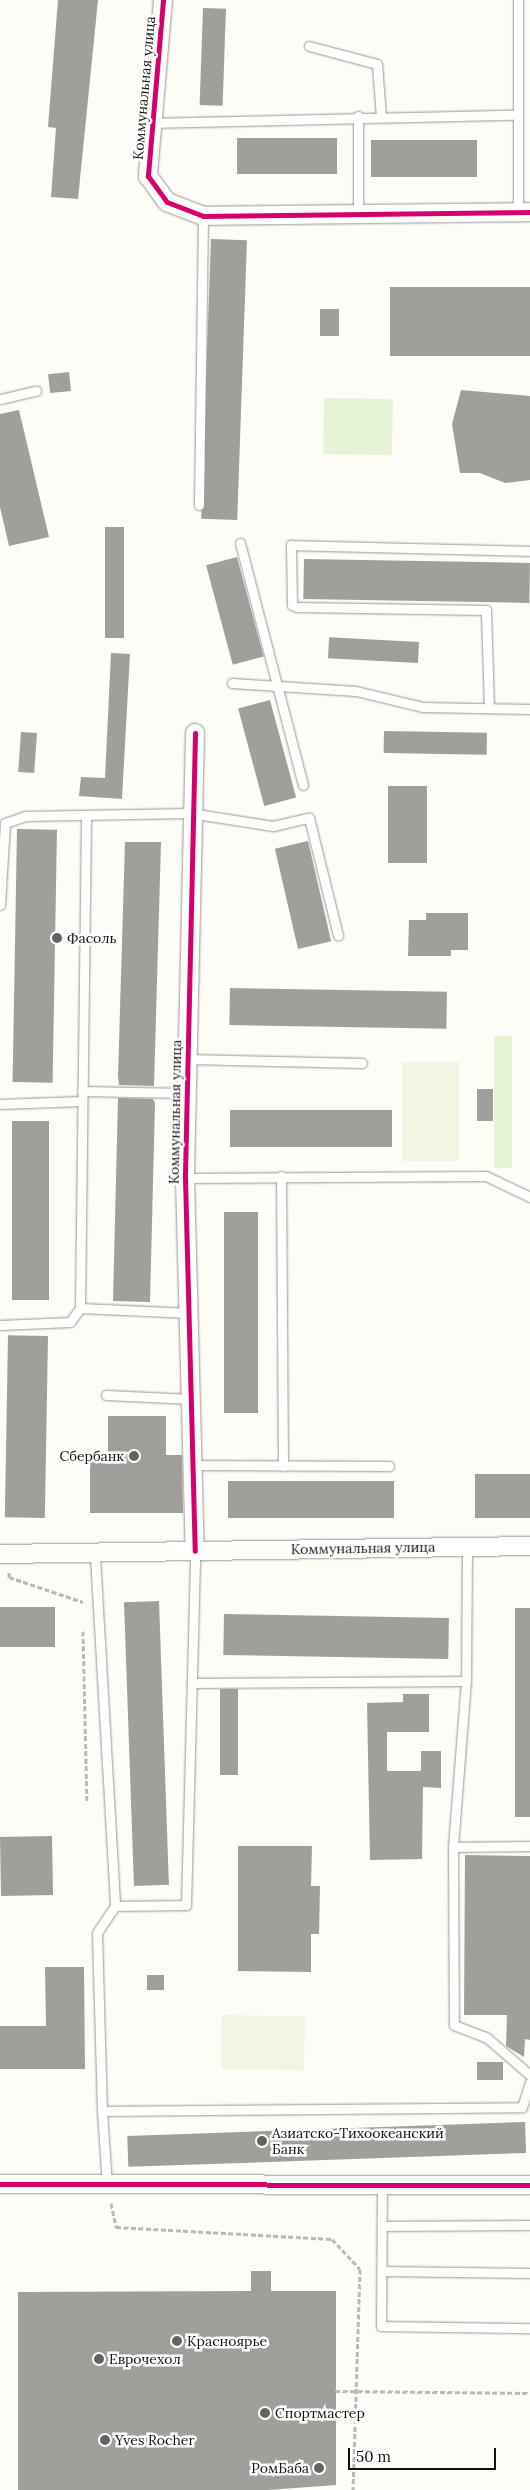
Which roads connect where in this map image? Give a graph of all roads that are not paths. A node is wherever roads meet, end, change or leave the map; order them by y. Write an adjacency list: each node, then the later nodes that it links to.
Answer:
1 (163, 0): 7 (street, Коммунальная улица)
2 (518, 0): 4 (lane)
3 (309, 46): 6 (lane)
4 (518, 115): 6 (lane); 9 (lane)
5 (358, 116): 6 (lane); 7 (lane); 8 (lane)
6 (381, 117)
7 (153, 122): 10 (street, Коммунальная улица)
8 (358, 212): 9 (street); 10 (street)
9 (524, 212)
10 (203, 216): 13 (lane)
11 (36, 391): 12 (lane)
12 (0, 399)
13 (199, 505)
14 (240, 543): 17 (lane)
15 (530, 551): 18 (lane)
16 (232, 683): 17 (lane)
17 (276, 683): 18 (lane); 21 (lane)
18 (488, 708): 19 (lane)
19 (530, 709)
20 (195, 733): 22 (street, Коммунальная улица)
21 (303, 785)
22 (190, 813): 23 (lane); 25 (lane); 26 (street, Коммунальная улица)
23 (86, 816): 24 (lane); 28 (lane)
24 (0, 905)
25 (338, 935)
26 (187, 1059): 27 (lane); 29 (street, Коммунальная улица)
27 (362, 1063)
28 (82, 1091): 29 (lane); 30 (lane)
29 (186, 1093): 33 (street, Коммунальная улица)
30 (82, 1101): 31 (lane); 35 (lane)
31 (0, 1104)
32 (281, 1176): 33 (lane); 34 (lane); 41 (lane)
33 (185, 1178): 36 (street, Коммунальная улица)
34 (530, 1197)
35 (80, 1308): 36 (lane); 37 (lane)
36 (190, 1313): 39 (street, Коммунальная улица)
37 (0, 1325)
38 (106, 1395): 39 (lane)
39 (192, 1399): 40 (street, Коммунальная улица)
40 (194, 1465): 41 (lane); 45 (street, Коммунальная улица)
41 (283, 1466): 42 (lane)
42 (389, 1466)
43 (467, 1546): 44 (street, Коммунальная улица); 45 (street, Коммунальная улица); 48 (lane)
44 (530, 1546)
45 (195, 1551): 47 (street, Коммунальная улица); 49 (lane)
46 (5, 1555): 47 (street, Коммунальная улица)
47 (95, 1556): 52 (lane)
48 (466, 1681): 49 (lane); 51 (lane)
49 (195, 1683): 52 (lane)
50 (530, 1846): 51 (lane)
51 (453, 1847): 53 (lane)
52 (116, 1906): 55 (lane)
53 (530, 2075)
54 (530, 2082): 55 (lane)
55 (102, 2111): 58 (lane)
56 (0, 2184): 58 (street)
57 (530, 2185): 59 (street)
58 (107, 2186): 59 (street)
59 (382, 2186): 61 (lane)
60 (530, 2225): 61 (lane)
61 (382, 2226): 62 (lane)
62 (382, 2271): 63 (lane); 64 (lane)
63 (530, 2273)
64 (530, 2328)

